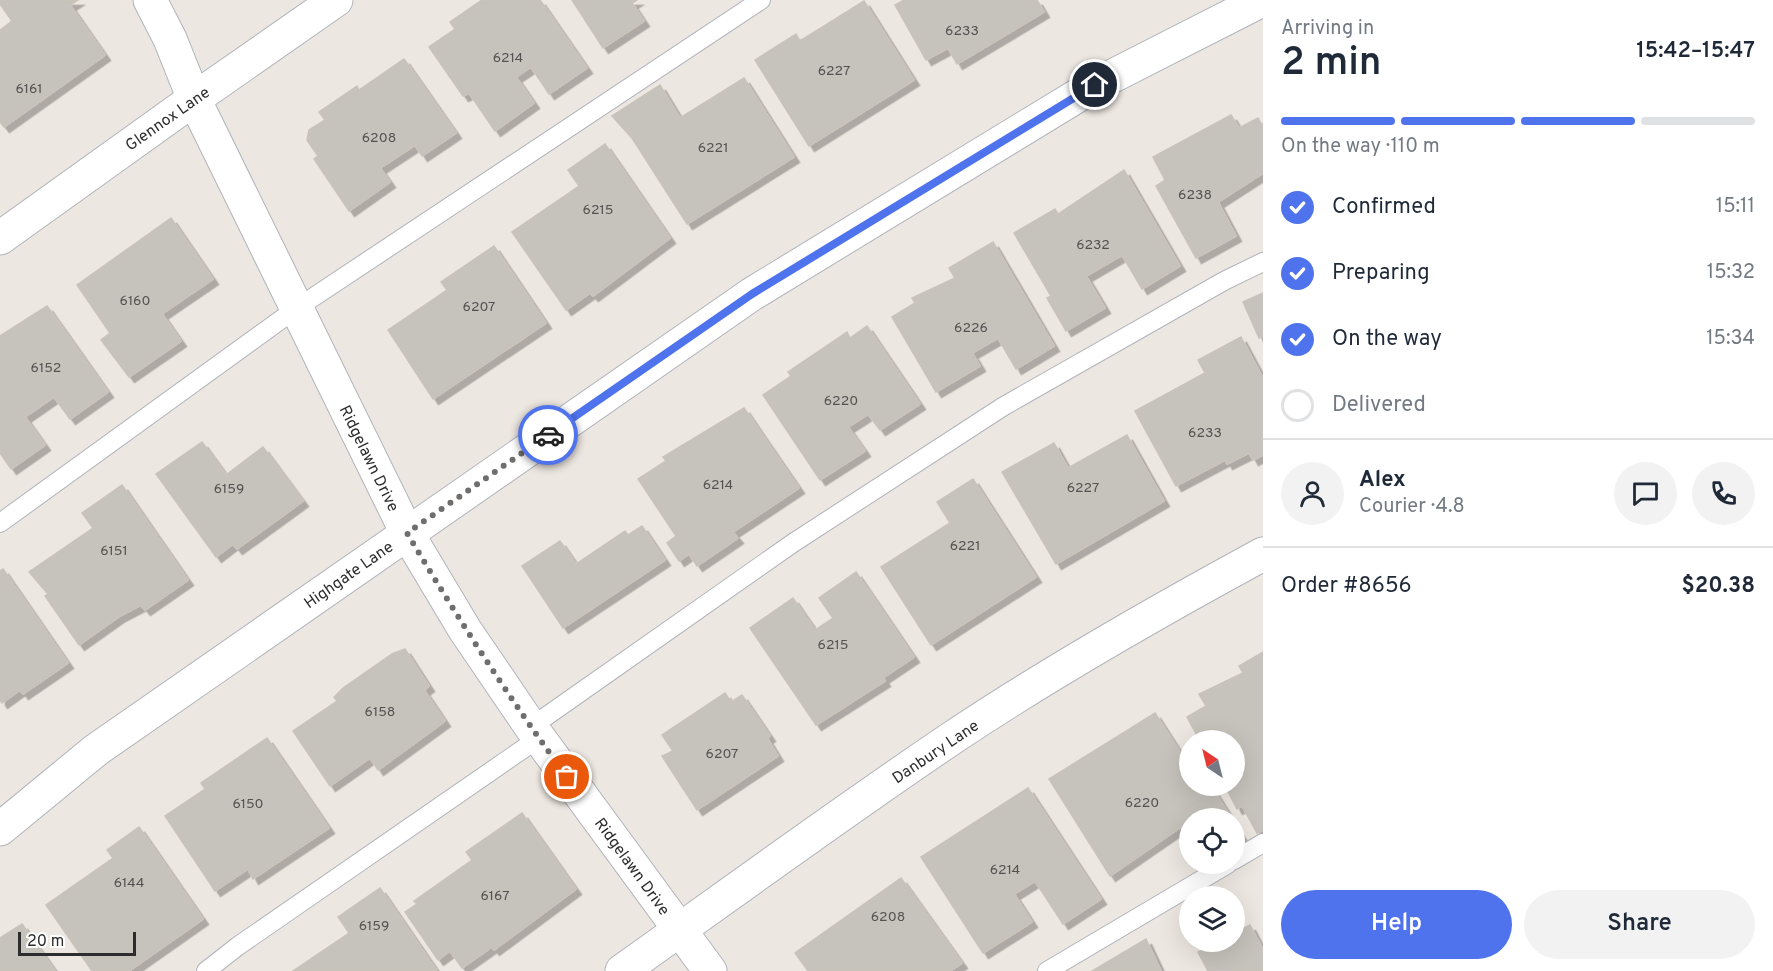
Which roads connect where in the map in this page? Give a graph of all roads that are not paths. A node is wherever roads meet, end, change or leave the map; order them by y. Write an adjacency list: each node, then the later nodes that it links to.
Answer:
1 (150, 0): 5 (street, Ridgelawn Drive)
2 (336, 0): 5 (street, Glennox Lane)
3 (761, 0): 8 (lane)
4 (1262, 0): 10 (street, Highgate Lane)
5 (194, 99): 6 (street, Glennox Lane); 8 (street, Ridgelawn Drive)
6 (0, 238)
7 (1263, 262): 12 (lane)
8 (297, 308): 9 (lane); 10 (street, Ridgelawn Drive)
9 (0, 523)
10 (407, 533): 12 (street, Ridgelawn Drive); 13 (street, Highgate Lane)
11 (1263, 554): 17 (street, Danbury Lane)
12 (535, 733): 17 (street, Ridgelawn Drive); 18 (lane)
13 (0, 829)
14 (1263, 843): 15 (lane)
15 (1245, 854)
16 (1211, 874): 21 (lane)
17 (680, 930): 19 (street, Danbury Lane); 20 (street, Ridgelawn Drive)
18 (206, 971)
19 (622, 971)
20 (710, 971)
21 (1047, 971)

